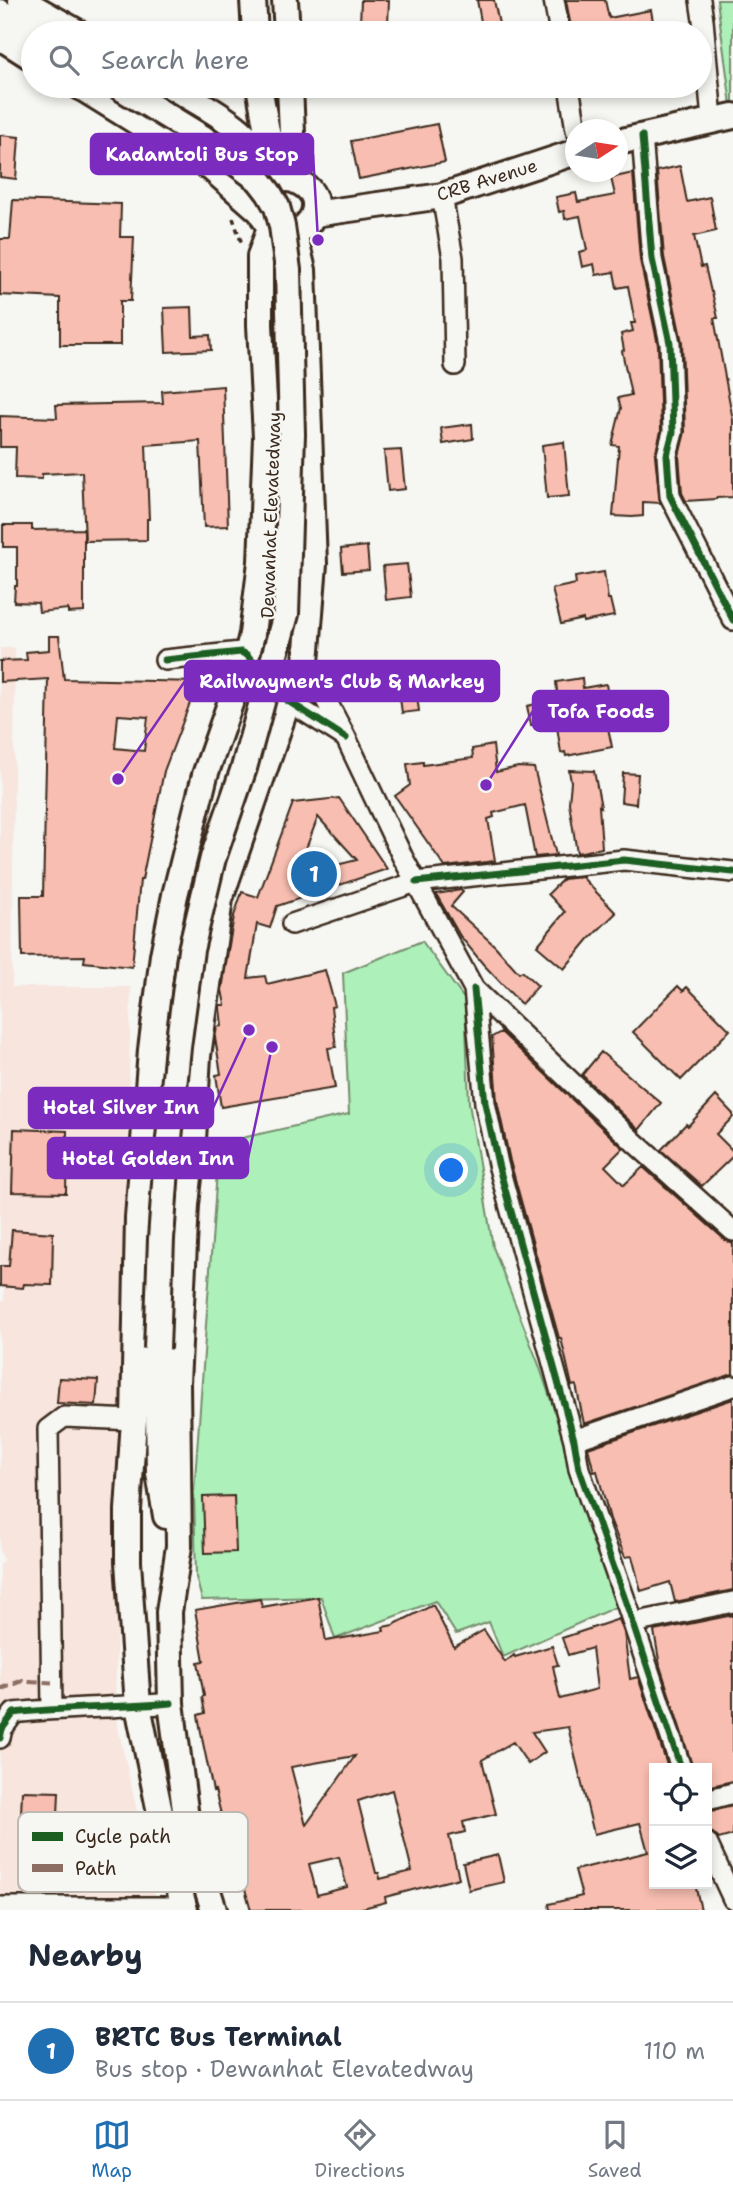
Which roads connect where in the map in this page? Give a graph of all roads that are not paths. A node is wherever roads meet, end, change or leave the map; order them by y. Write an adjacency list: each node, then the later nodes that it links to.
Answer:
1 (21, 0): 7 (main road)
2 (253, 0): 8 (main road)
3 (285, 0): 9 (main road)
4 (554, 0): 10 (street)
5 (700, 0): 11 (street)
6 (0, 12): 12 (main road)
7 (58, 21)
8 (254, 21)
9 (286, 21)
10 (558, 21)
11 (704, 21)
12 (21, 25)
13 (0, 37): 14 (main road)
14 (21, 50)
15 (712, 62): 22 (street)
16 (98, 98): 30 (main road)
17 (138, 98): 43 (main road, Dewanhat Elevatedway, bridge)
18 (191, 98): 27 (main road)
19 (261, 98): 27 (main road)
20 (289, 98): 27 (main road)
21 (571, 98): 23 (street)
22 (723, 118): 24 (main road)
23 (574, 119)
24 (642, 136): 25 (main road); 32 (street)
25 (628, 140)
26 (565, 156): 28 (main road, CRB Avenue)
27 (284, 181): 29 (main road); 30 (main road)
28 (442, 196): 29 (main road, CRB Avenue); 31 (street)
29 (314, 214): 30 (main road)
30 (275, 224): 33 (main road); 35 (main road)
31 (455, 365)
32 (733, 620)
33 (247, 655): 34 (street); 36 (street); 45 (main road)
34 (165, 660)
35 (306, 662): 36 (main road); 37 (street)
36 (288, 701): 37 (street); 48 (main road)
37 (346, 738): 39 (street)
38 (733, 872): 39 (street)
39 (416, 882): 40 (street); 41 (street)
40 (292, 924)
41 (474, 989): 42 (street); 46 (street)
42 (733, 1231)
43 (157, 1349): 47 (main road, Dewanhat Elevatedway); 48 (main road, Dewanhat Elevatedway)
44 (733, 1387): 46 (street)
45 (134, 1420): 47 (main road); 53 (street)
46 (574, 1440): 50 (street)
47 (128, 1562): 52 (main road)
48 (175, 1570): 51 (main road)
49 (733, 1602): 50 (street)
50 (633, 1623): 55 (street)
51 (172, 1703): 52 (street); 59 (main road)
52 (138, 1706): 53 (street); 58 (main road)
53 (52, 1709): 54 (street)
54 (0, 1738)
55 (679, 1763)
56 (733, 1793): 57 (street)
57 (712, 1799)
58 (160, 1812)
59 (185, 1812)
60 (712, 1854): 62 (street)
61 (208, 1892): 65 (main road)
62 (733, 1899)
63 (0, 1907): 64 (street)
64 (184, 1908)
65 (214, 1910)

